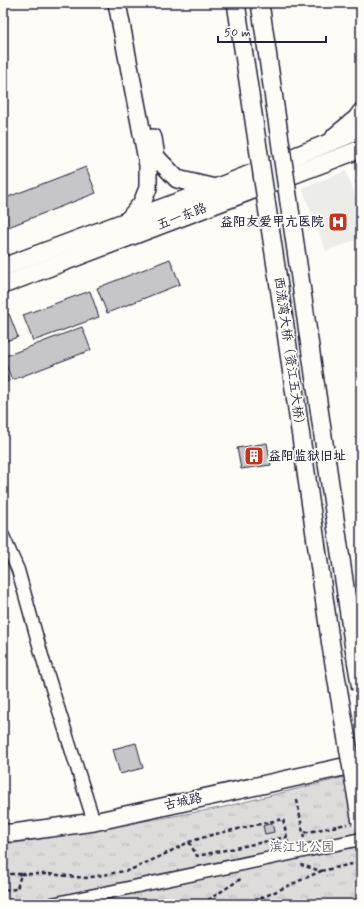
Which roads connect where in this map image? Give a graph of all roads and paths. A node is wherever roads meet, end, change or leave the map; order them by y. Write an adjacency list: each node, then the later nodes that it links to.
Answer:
1 (117, 3): 10 (main road)
2 (126, 3): 9 (main road)
3 (236, 3): 18 (main road, 西流湾大桥（资江五大桥）, bridge)
4 (260, 3): 14 (main road, 西流湾大桥（资江五大桥）, bridge)
5 (361, 112): 7 (main road)
6 (361, 130): 7 (main road)
7 (328, 143): 9 (main road)
8 (361, 149): 12 (main road, 五一东路)
9 (214, 188): 10 (main road)
10 (127, 220): 11 (main road)
11 (3, 267)
12 (3, 285)
13 (3, 536): 17 (street)
14 (361, 689)
15 (361, 763): 17 (main road, 古城路)
16 (297, 800): 20 (path)
17 (94, 822): 19 (main road, 古城路)
18 (357, 823): 20 (path)
19 (3, 833)
20 (303, 833): 24 (path)
21 (287, 838): 23 (path); 23 (path); 25 (path)
22 (361, 839): 24 (street)
23 (189, 842): 30 (path)
24 (307, 850): 25 (street)
25 (290, 854): 26 (street)
26 (275, 857): 28 (path); 33 (street)
27 (361, 862): 28 (path)
28 (321, 871): 35 (path)
29 (3, 874): 30 (path)
30 (21, 874): 32 (path)
31 (248, 874): 34 (path)
32 (3, 890)
33 (52, 904)
34 (202, 904)
35 (248, 904)

